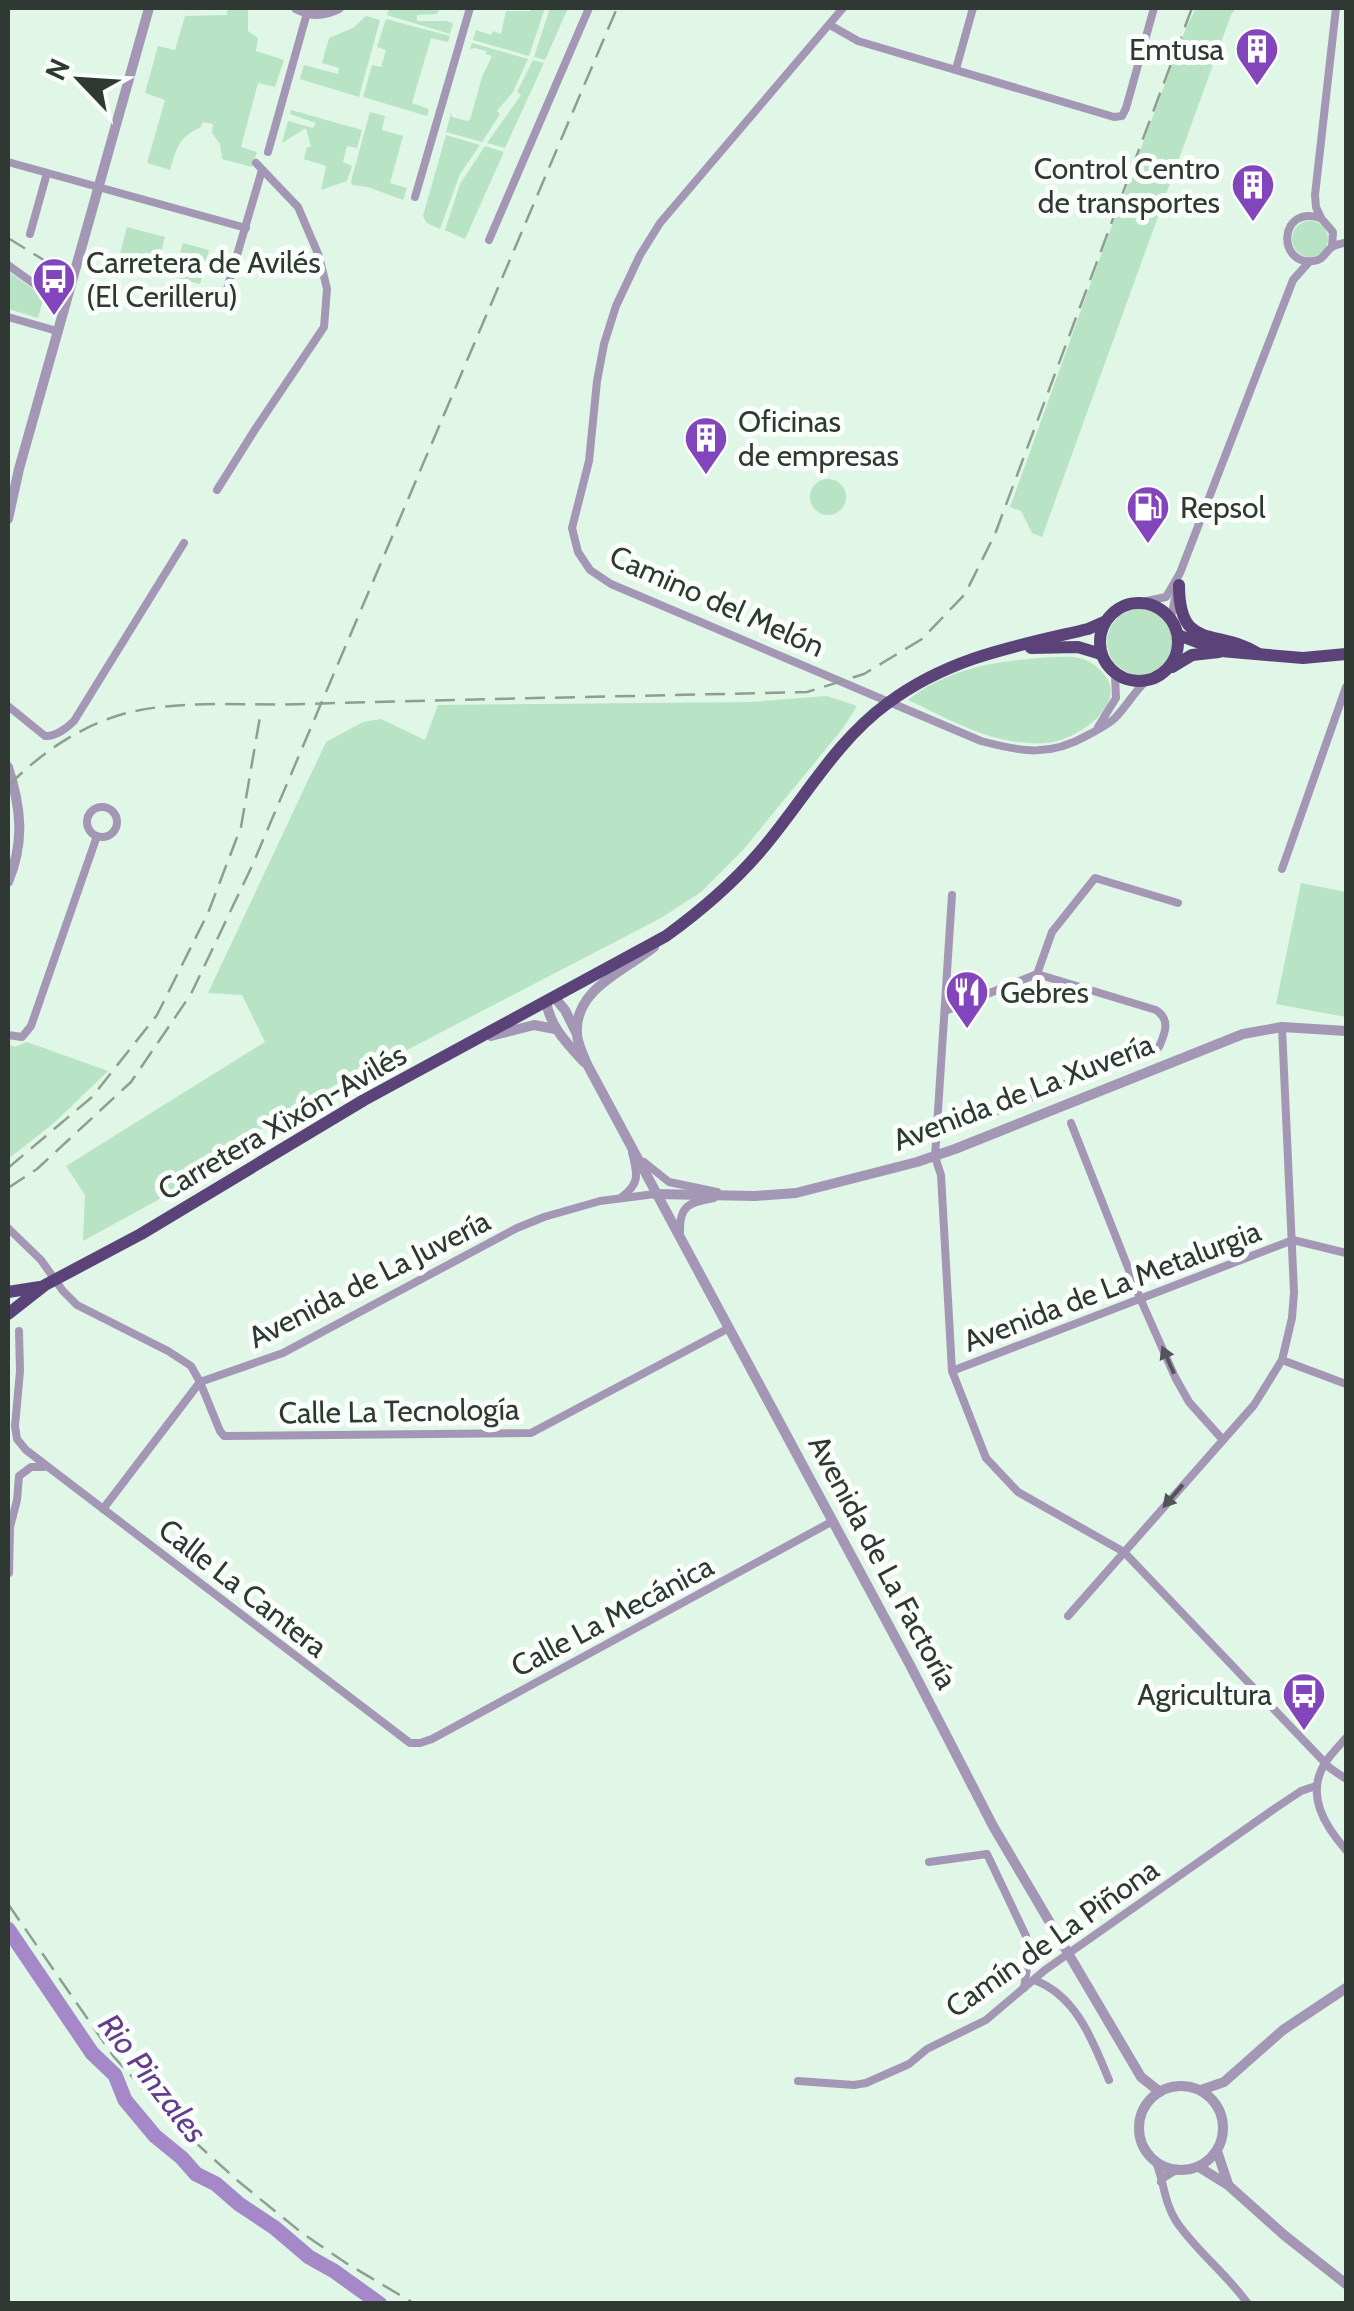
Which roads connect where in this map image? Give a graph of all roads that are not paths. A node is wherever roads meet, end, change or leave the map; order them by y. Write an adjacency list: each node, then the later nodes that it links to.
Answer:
1 (149, 8): 16 (street)
2 (296, 8): 10 (street)
3 (339, 8): 10 (street)
4 (470, 8): 18 (street)
5 (589, 8): 24 (street)
6 (843, 8): 11 (street, Camino del Melón)
7 (974, 8): 12 (street)
8 (1154, 8): 12 (street)
9 (1336, 8): 17 (street)
10 (308, 13): 13 (street)
11 (830, 24): 12 (street); 53 (street, Camino del Melón)
12 (956, 70)
13 (268, 152)
14 (8, 162): 15 (street)
15 (46, 174): 16 (street); 23 (street)
16 (98, 188): 21 (street); 31 (street)
17 (1315, 195): 19 (street); 20 (street)
18 (416, 197)
19 (1305, 216): 20 (street); 27 (street)
20 (1321, 218): 22 (street)
21 (246, 228): 32 (street); 35 (street)
22 (1332, 232): 25 (street); 26 (street)
23 (30, 234)
24 (488, 240)
25 (1346, 241): 26 (street)
26 (1332, 247): 28 (street)
27 (1290, 250): 28 (street); 30 (street)
28 (1309, 262): 30 (street)
29 (8, 265): 31 (street)
30 (1293, 280): 38 (street)
31 (64, 306): 34 (street)
32 (222, 306)
33 (8, 317): 34 (street)
34 (57, 331): 36 (street)
35 (217, 490)
36 (8, 519)
37 (184, 543): 52 (street)
38 (1179, 579): 39 (street); 40 (street); 47 (highway)
39 (1142, 602): 40 (highway); 41 (highway)
40 (1171, 618): 42 (highway)
41 (1104, 622): 43 (highway, Carretera Xixón-Avilés); 45 (highway)
42 (1178, 636): 44 (highway); 48 (highway)
43 (1009, 648): 45 (highway, Carretera Xixón-Avilés); 60 (highway, Carretera Xixón-Avilés)
44 (1222, 651): 47 (highway); 48 (highway)
45 (1101, 654): 49 (highway)
46 (1346, 654): 47 (highway)
47 (1262, 656)
48 (1168, 670): 50 (highway)
49 (1115, 674): 50 (highway); 53 (street)
50 (1146, 682): 53 (street, Camino del Melón)
51 (1346, 687): 56 (street)
52 (8, 706)
53 (1096, 731)
54 (8, 768): 57 (street)
55 (97, 836): 55 (street); 67 (street)
56 (1282, 869)
57 (8, 882)
58 (952, 896): 63 (street)
59 (1178, 903): 61 (street)
60 (666, 936): 62 (highway, Carretera Xixón-Avilés); 68 (street)
61 (1037, 974): 63 (street); 72 (street)
62 (550, 999): 65 (street, Avenida de La Factoría); 68 (street, Avenida de La Factoría); 69 (highway, Carretera Xixón-Avilés)
63 (944, 1010): 72 (street)
64 (1282, 1027): 66 (street, Avenida de La Xuvería); 74 (street, Avenida de La Xuvería); 79 (street)
65 (555, 1029): 69 (street); 70 (street, Avenida de La Factoría)
66 (1346, 1030)
67 (8, 1035)
68 (577, 1035): 70 (street, Avenida de La Factoría)
69 (470, 1042): 82 (highway, Carretera Xixón-Avilés)
70 (588, 1066): 73 (street, Avenida de La Factoría)
71 (1072, 1123): 84 (street)
72 (936, 1136): 74 (street)
73 (631, 1148): 75 (street, Avenida de La Factoría); 76 (street); 77 (street)
74 (935, 1157): 76 (street, Avenida de La Xuvería); 89 (street)
75 (655, 1194): 76 (street, Avenida de La Xuvería); 77 (street, Avenida de La Juvería); 80 (street, Avenida de La Factoría)
76 (728, 1195): 80 (street)
77 (621, 1198): 90 (street, Avenida de La Juvería)
78 (8, 1228): 90 (street)
79 (1293, 1240): 81 (street, Avenida de La Metalurgia); 84 (street, Avenida de La Metalurgia); 88 (street)
80 (682, 1243): 86 (street, Avenida de La Factoría)
81 (1346, 1253)
82 (44, 1286): 83 (highway, Carretera Xixón-Avilés); 85 (highway, Carretera Xixón-Avilés)
83 (8, 1292)
84 (1140, 1298): 89 (street, Avenida de La Metalurgia); 92 (street, one-way to 84)
85 (8, 1314)
86 (729, 1328): 90 (street, Calle La Tecnología); 95 (street, Avenida de La Factoría)
87 (19, 1331): 93 (street, Calle La Cantera)
88 (1282, 1360): 91 (street); 92 (street)
89 (952, 1370): 96 (street)
90 (200, 1382): 94 (street)
91 (1346, 1384)
92 (1223, 1440): 96 (street, one-way to 96)
93 (49, 1468): 94 (street, Calle La Cantera); 97 (street)
94 (102, 1508): 100 (street, Calle La Cantera)
95 (833, 1521): 100 (street, Calle La Mecánica); 109 (street, Avenida de La Factoría)
96 (1124, 1552): 98 (street); 101 (street)
97 (8, 1573)
98 (1068, 1616)
99 (1346, 1738): 101 (street)
100 (410, 1744)
101 (1325, 1762): 102 (street); 103 (street)
102 (1346, 1779)
103 (1316, 1786): 104 (street); 106 (street, Camín de La Piñona)
104 (1346, 1850)
105 (929, 1862): 107 (street)
106 (1034, 1980): 107 (street, Camín de La Piñona); 110 (street)
107 (1024, 1988): 111 (street, Camín de La Piñona)
108 (1346, 1988): 112 (street)
109 (1141, 2078): 114 (street, Avenida de La Factoría); 116 (street, Avenida de La Factoría)
110 (1110, 2080)
111 (798, 2081)
112 (1224, 2082): 113 (street); 115 (street)
113 (1200, 2090): 114 (street); 115 (street)
114 (1160, 2092): 116 (street)
115 (1217, 2105): 117 (street)
116 (1144, 2108): 118 (street)
117 (1217, 2151): 119 (street); 122 (street)
118 (1156, 2162): 120 (street); 121 (street)
119 (1199, 2167): 120 (street); 122 (street)
120 (1176, 2170): 121 (street)
121 (1161, 2182): 124 (street)
122 (1228, 2185): 123 (street)
123 (1346, 2284)
124 (1248, 2304)

